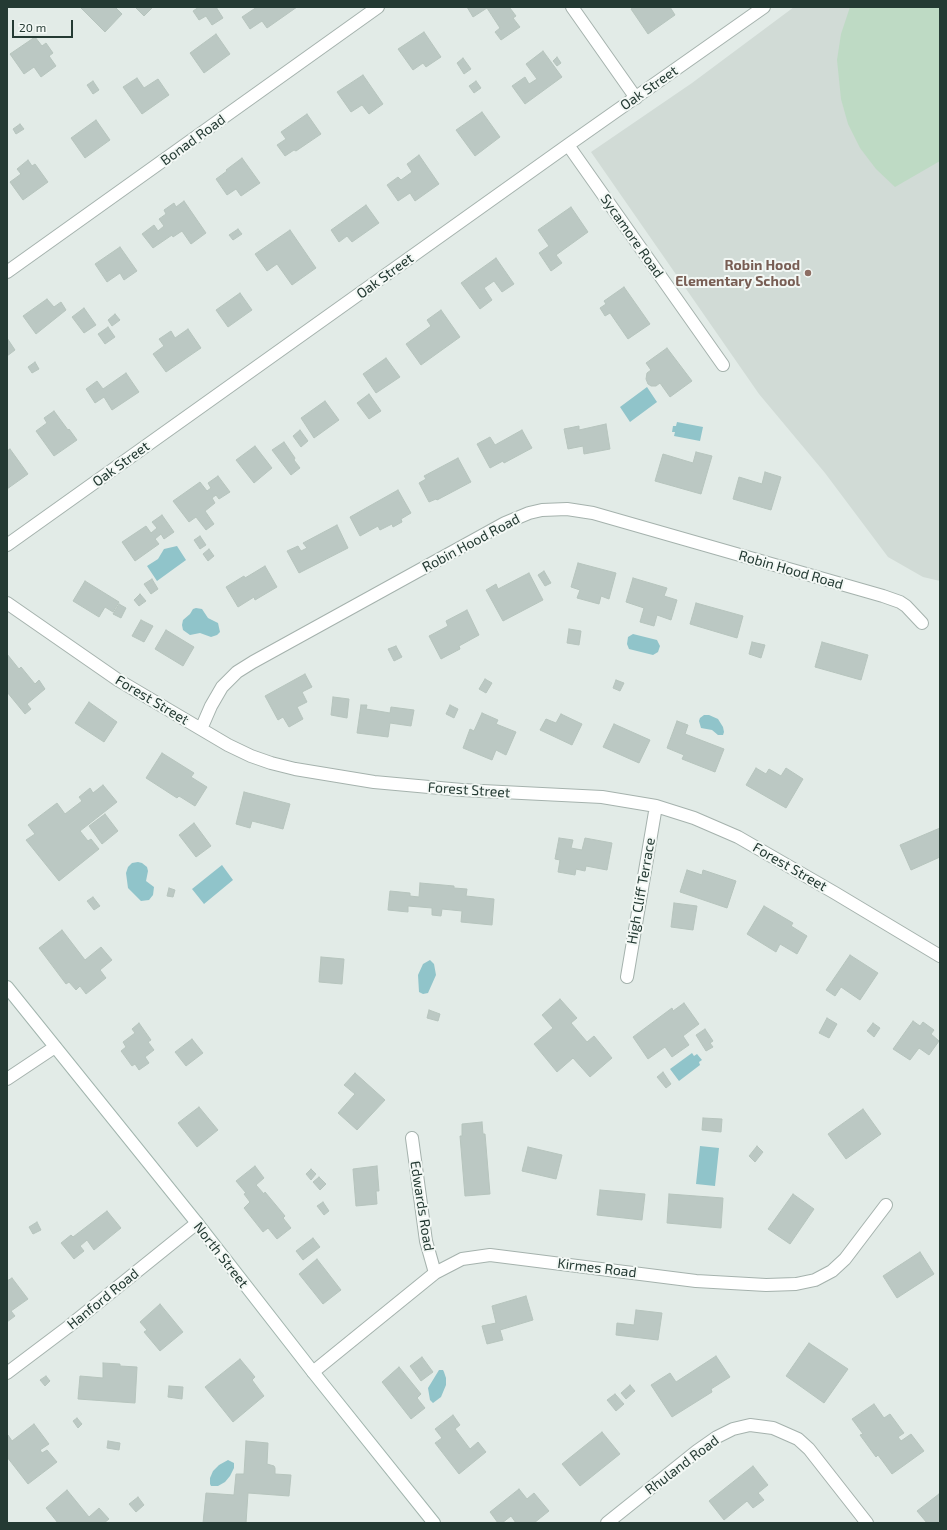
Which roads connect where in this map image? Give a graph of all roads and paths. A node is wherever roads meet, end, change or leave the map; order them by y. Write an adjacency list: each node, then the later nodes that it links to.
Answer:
1 (378, 7): 6 (street, Bonad Road)
2 (572, 7): 4 (street)
3 (764, 7): 4 (street, Oak Street)
4 (636, 98): 5 (street, Oak Street)
5 (568, 145): 7 (street, Sycamore Road); 8 (street, Oak Street)
6 (7, 272)
7 (722, 365)
8 (7, 545)
9 (7, 603): 11 (street, Forest Street)
10 (922, 623): 11 (street, Robin Hood Road)
11 (201, 729): 12 (street, Forest Street)
12 (656, 806): 13 (street, Forest Street); 14 (street, High Cliff Terrace)
13 (940, 956)
14 (627, 977)
15 (7, 987): 16 (street, North Street)
16 (55, 1047): 17 (street); 20 (street, North Street)
17 (7, 1079)
18 (412, 1138): 21 (street, Edwards Road)
19 (886, 1205): 21 (street, Kirmes Road)
20 (197, 1224): 22 (street, North Street); 23 (street, Hanford Road)
21 (435, 1273): 22 (street, Kirmes Road)
22 (313, 1372): 24 (street, North Street)
23 (7, 1373)
24 (434, 1523)
25 (607, 1523): 26 (street, Rhuland Road)
26 (867, 1523)

